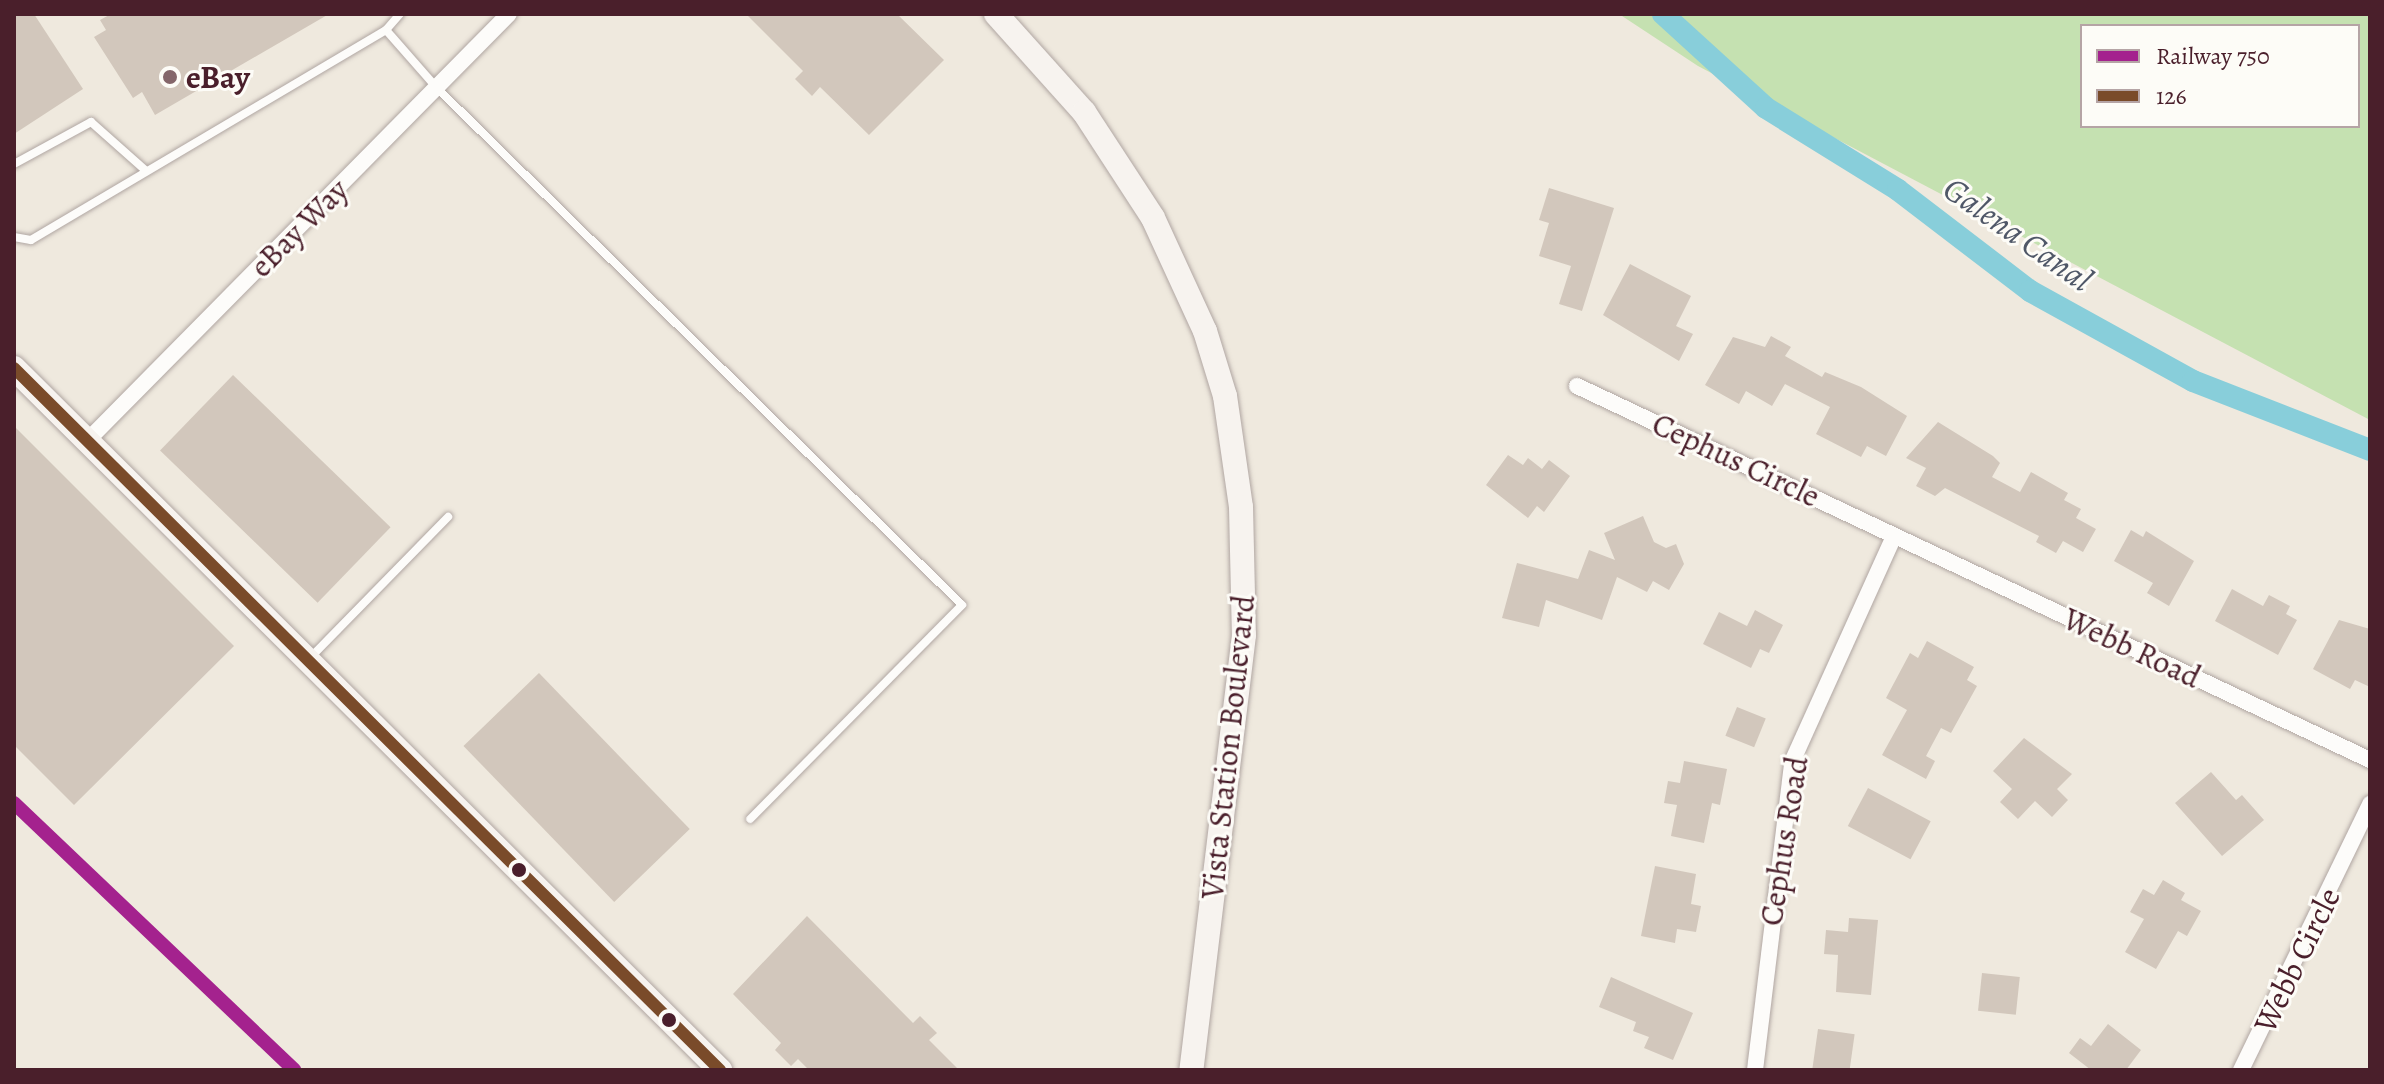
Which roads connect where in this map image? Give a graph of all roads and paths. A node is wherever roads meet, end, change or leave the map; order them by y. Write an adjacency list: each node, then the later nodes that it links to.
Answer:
1 (400, 14): 4 (lane)
2 (509, 14): 5 (street, eBay Way)
3 (996, 14): 19 (street, Vista Station Boulevard)
4 (386, 30): 5 (lane); 7 (lane)
5 (437, 88): 11 (street, eBay Way); 17 (lane)
6 (14, 164): 7 (lane)
7 (145, 170): 8 (lane)
8 (14, 237)
9 (14, 368): 11 (street)
10 (1577, 386): 13 (street, Cephus Circle)
11 (87, 441): 14 (street)
12 (448, 517): 14 (lane)
13 (1894, 536): 15 (street, Webb Road); 20 (street, Cephus Road)
14 (307, 662): 18 (street)
15 (2370, 760)
16 (2370, 804): 21 (street, Webb Circle)
17 (750, 819)
18 (720, 1070)
19 (1191, 1070)
20 (1755, 1070)
21 (2241, 1070)

